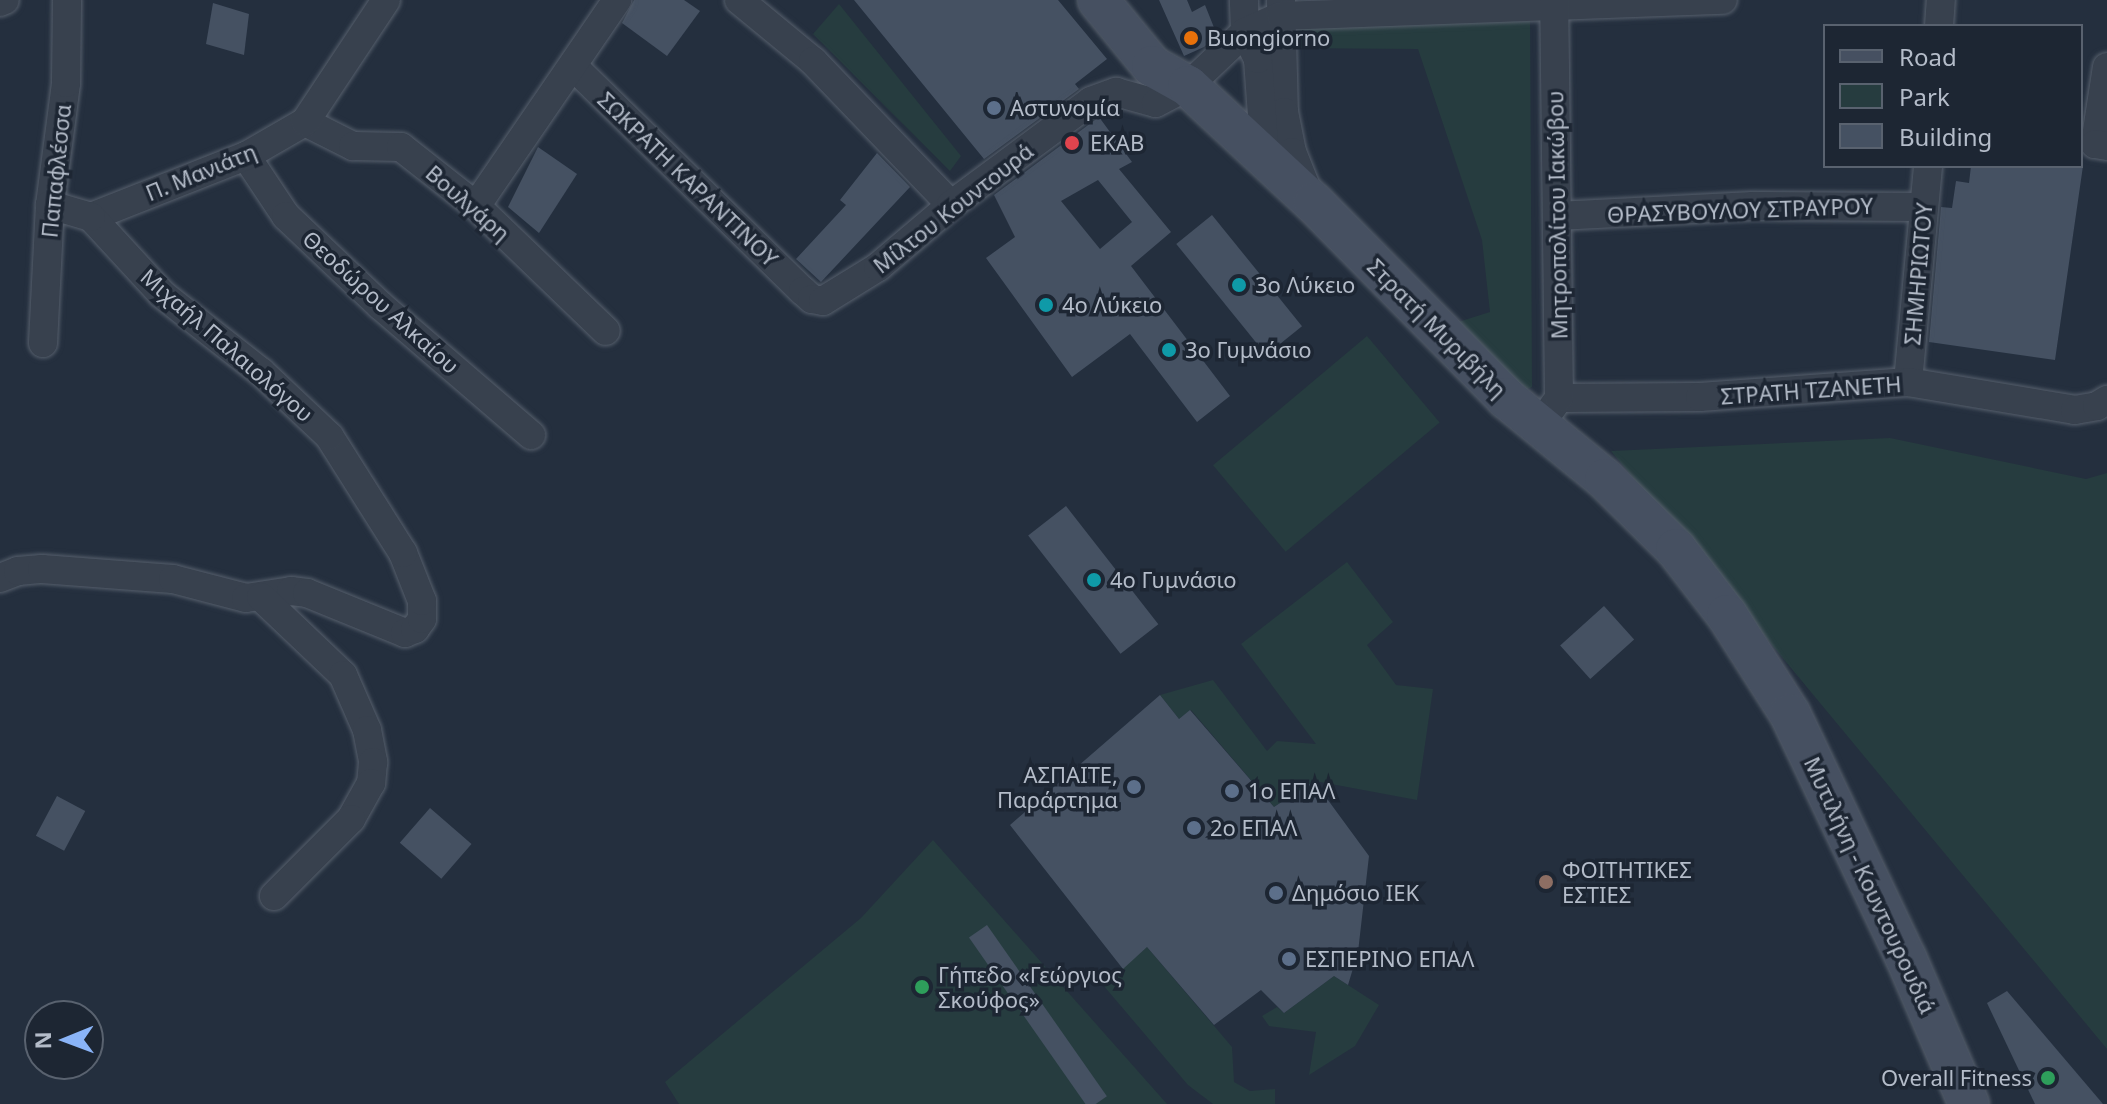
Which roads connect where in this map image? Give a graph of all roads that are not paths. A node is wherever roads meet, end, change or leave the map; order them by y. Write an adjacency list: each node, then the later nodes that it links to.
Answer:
1 (67, 0): 22 (street, Παπαφλέσσα)
2 (386, 0): 16 (street, Π. Μανιάτη)
3 (617, 0): 13 (street)
4 (739, 0): 23 (street)
5 (1098, 0): 15 (main road, Στρατή Μυριβήλη)
6 (1244, 0): 12 (street)
7 (1723, 0): 9 (street)
8 (1941, 0): 11 (street)
9 (1554, 3): 10 (street); 26 (street, Μητροπολίτου Ιακώβου)
10 (1281, 8): 12 (street, Μίλτου Κουντουρά); 21 (street)
11 (1939, 24)
12 (1245, 32): 15 (street, Μίλτου Κουντουρά); 19 (street)
13 (574, 67): 24 (street); 28 (street, ΣΩΚΡΑΤΗ ΚΑΡΑΝΤΙΝΟΥ)
14 (2107, 67): 17 (street)
15 (1188, 86): 19 (main road, Στρατή Μυριβήλη); 23 (street, Μίλτου Κουντουρά)
16 (305, 122): 18 (street, Π. Μανιάτη); 24 (street, Βουλγάρη)
17 (2107, 146)
18 (246, 156): 27 (street, Π. Μανιάτη); 34 (street, Θεοδώρου Αλκαίου)
19 (1265, 157): 21 (main road, Στρατή Μυριβήλη)
20 (1928, 168): 25 (street, ΣΗΜΗΡΙΩΤΟΥ)
21 (1314, 203): 33 (main road, Στρατή Μυριβήλη)
22 (50, 205): 27 (street); 30 (street, Παπαφλέσσα)
23 (951, 205): 28 (street, Μίλτου Κουντουρά)
24 (476, 206): 29 (street, Βουλγάρη)
25 (1924, 207): 26 (street, ΘΡΑΣΥΒΟΥΛΟΥ ΣΤΡΑΥΡΟΥ); 31 (street, ΣΗΜΗΡΙΩΤΟΥ)
26 (1557, 216): 33 (street, Μητροπολίτου Ιακώβου)
27 (91, 217): 36 (street, Μιχαήλ Παλαιολόγου)
28 (803, 291)
29 (606, 331)
30 (43, 343)
31 (1908, 382): 32 (street, ΣΤΡΑΤΗ ΤΖΑΝΕΤΗ); 33 (street, ΣΤΡΑΤΗ ΤΖΑΝΕΤΗ)
32 (2107, 400)
33 (1550, 411): 37 (main road, Στρατή Μυριβήλη)
34 (531, 435)
35 (0, 578): 36 (street)
36 (261, 597): 38 (street)
37 (1763, 669): 39 (main road, Μυτιλήνη - Κουντουρουδιά)
38 (274, 896)
39 (1969, 1104)

